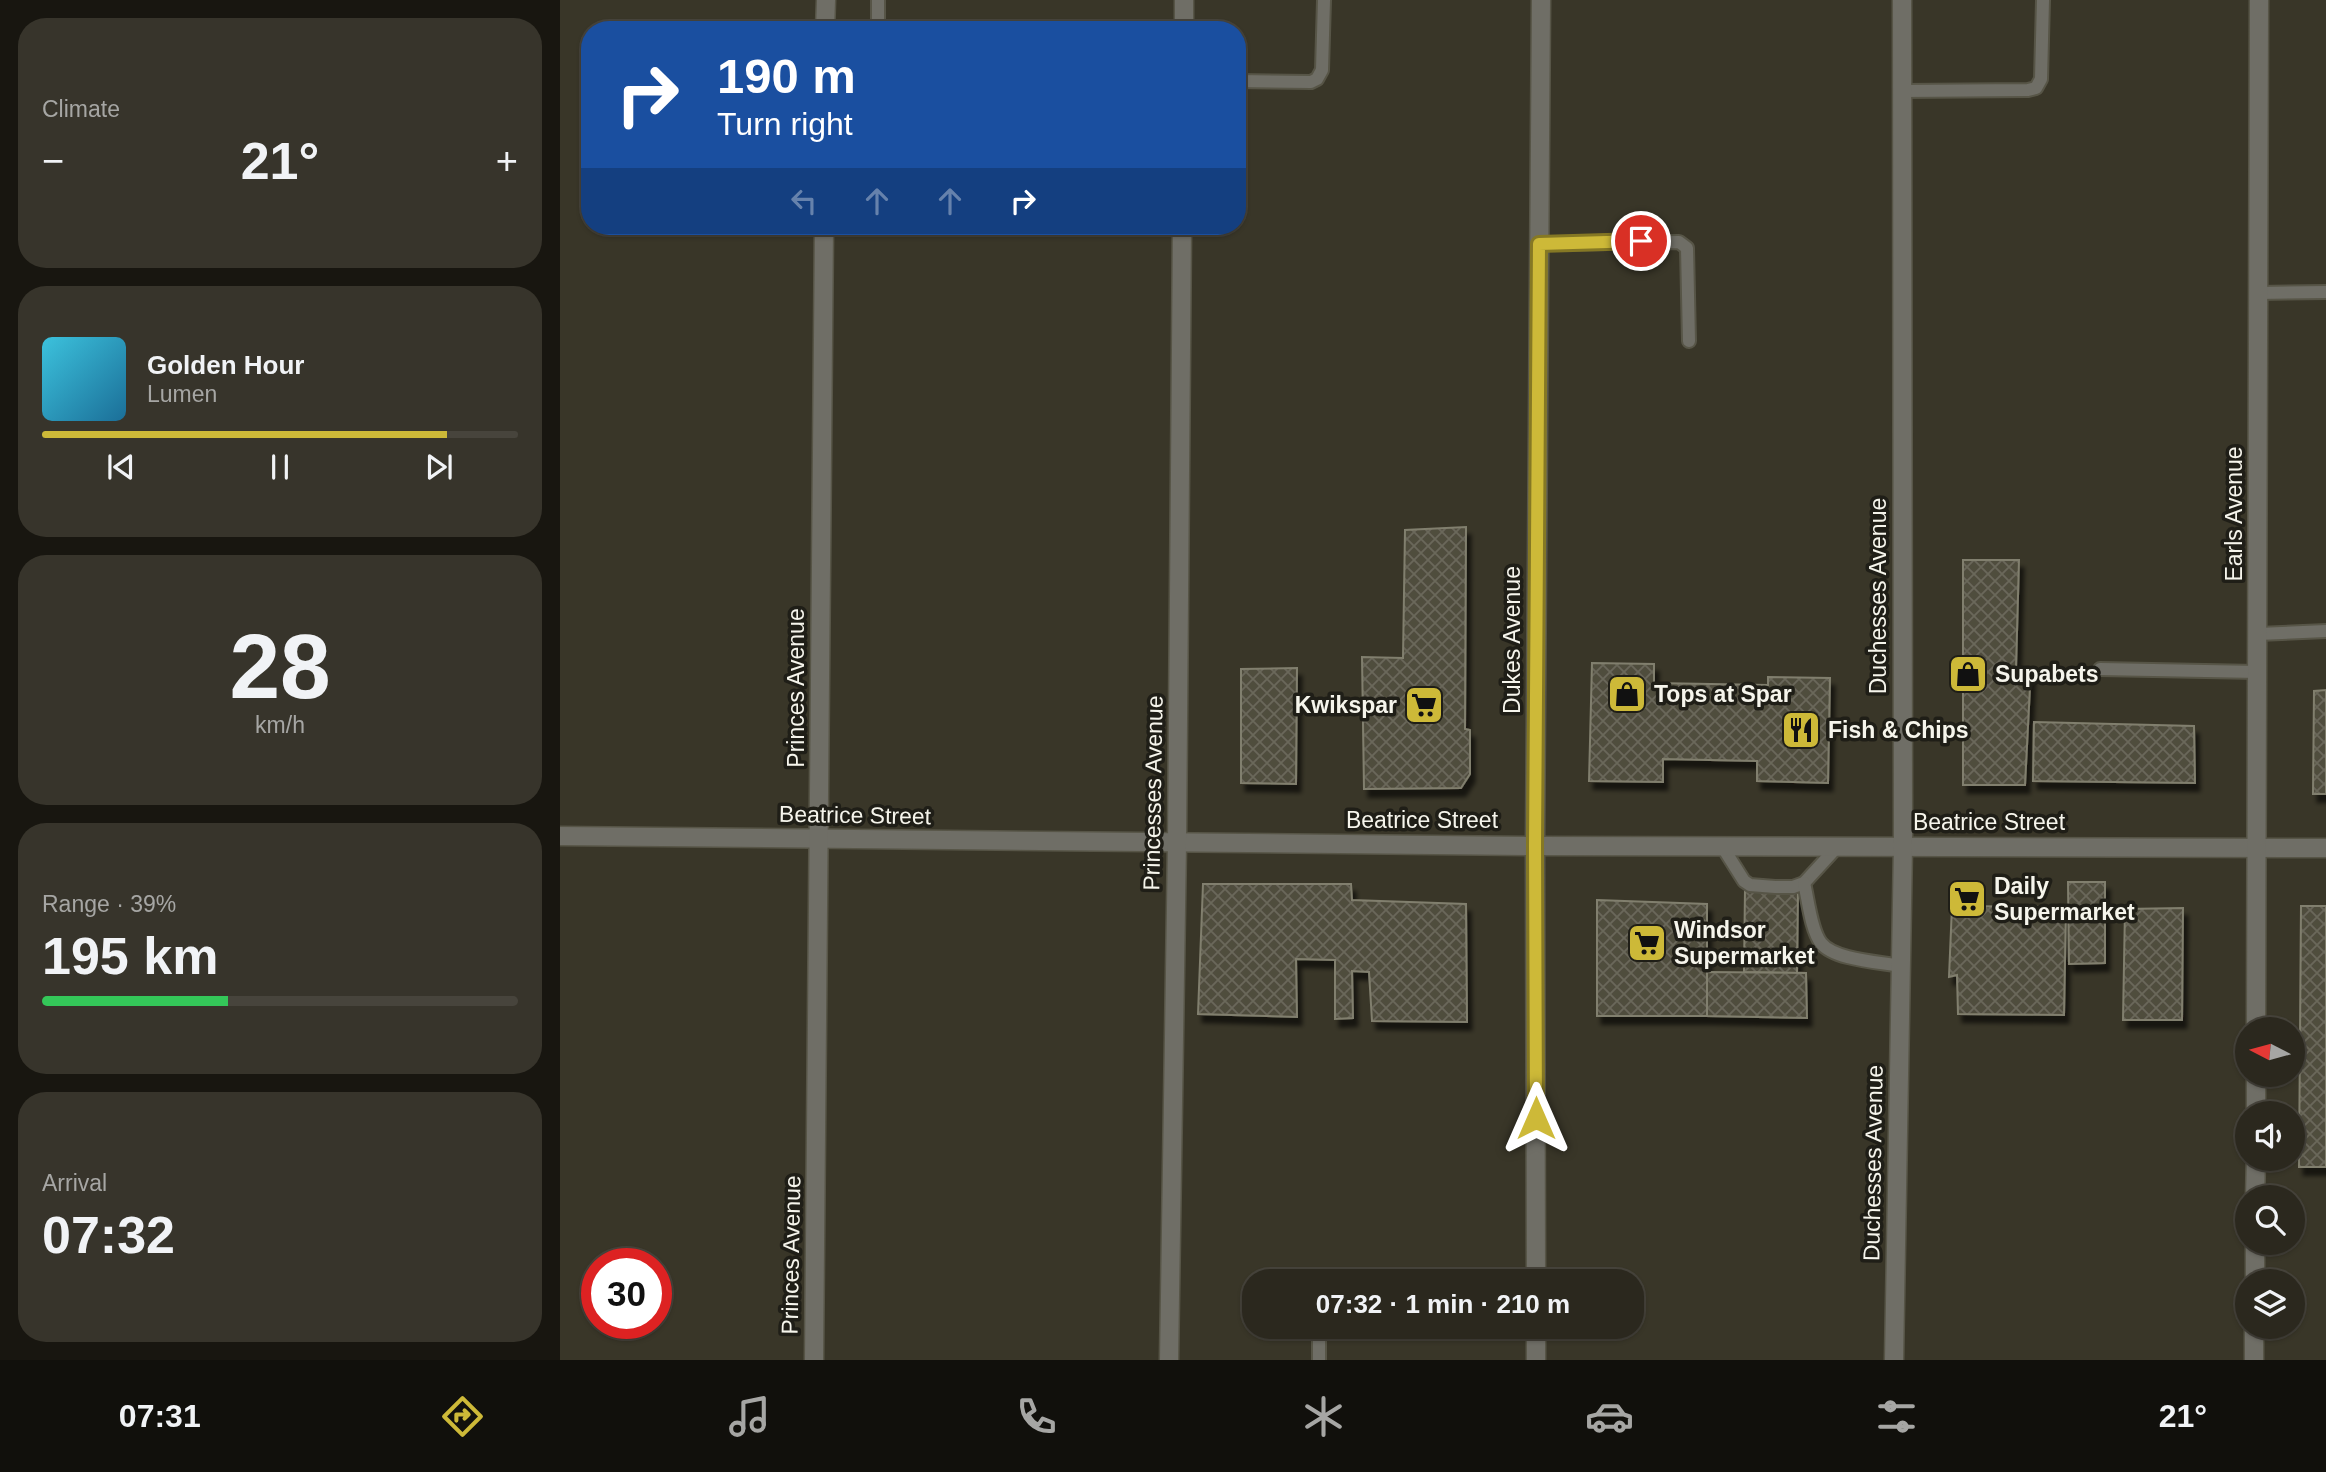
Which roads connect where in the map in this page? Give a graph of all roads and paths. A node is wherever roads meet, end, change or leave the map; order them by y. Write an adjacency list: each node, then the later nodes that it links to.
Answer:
1 (826, 0): 9 (street)
2 (878, 0): 10 (lane)
3 (1184, 0): 11 (street)
4 (1324, 0): 12 (lane)
5 (1541, 0): 16 (street, Dukes Avenue)
6 (1902, 0): 13 (street, Duchesses Avenue)
7 (2043, 0): 13 (lane)
8 (2259, 0): 18 (street, Earls Avenue)
9 (825, 21)
10 (878, 21)
11 (1184, 21)
12 (1246, 81)
13 (1902, 91): 30 (street, Duchesses Avenue)
14 (824, 235): 25 (street, Princes Avenue)
15 (1182, 235): 26 (street, Princesses Avenue)
16 (1539, 244): 19 (lane); 27 (street, Dukes Avenue)
17 (2326, 292): 18 (lane)
18 (2258, 293): 21 (street, Earls Avenue)
19 (1689, 341)
20 (2326, 631): 21 (lane)
21 (2258, 634): 23 (street, Earls Avenue)
22 (2100, 670): 23 (lane)
23 (2258, 672): 31 (street, Earls Avenue)
24 (560, 836): 25 (street, Beatrice Street)
25 (819, 839): 26 (street, Beatrice Street); 40 (street, Princes Avenue)
26 (1177, 843): 27 (street, Beatrice Street); 41 (street, Princesses Avenue)
27 (1535, 846): 28 (street, Beatrice Street); 36 (street, Dukes Avenue)
28 (1723, 846): 29 (street, Beatrice Street); 33 (lane)
29 (1838, 846): 30 (street, Beatrice Street); 33 (lane)
30 (1903, 846): 31 (street, Beatrice Street); 34 (street, Duchesses Avenue)
31 (2258, 847): 32 (street, Beatrice Street); 35 (street, Earls Avenue)
32 (2326, 848)
33 (1804, 883): 34 (lane)
34 (1901, 966): 44 (street, Duchesses Avenue)
35 (2256, 1017)
36 (1536, 1269)
37 (1319, 1339): 42 (lane)
38 (1536, 1339): 43 (street)
39 (2255, 1339): 45 (street)
40 (814, 1360)
41 (1168, 1360)
42 (1319, 1360)
43 (1536, 1360)
44 (1894, 1360)
45 (2254, 1360)

